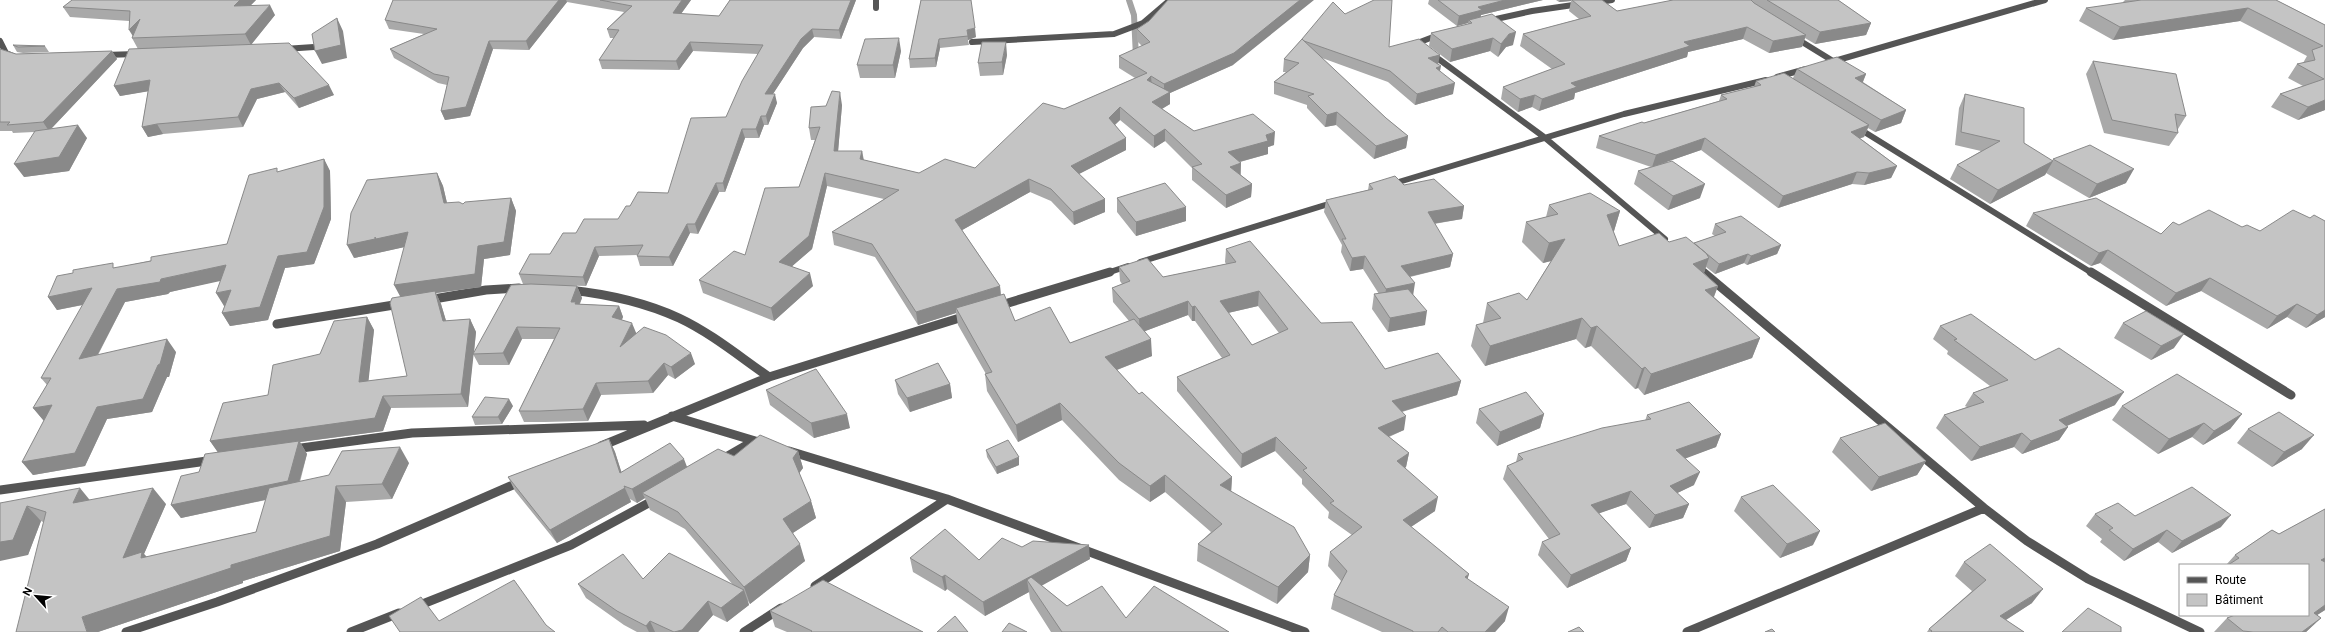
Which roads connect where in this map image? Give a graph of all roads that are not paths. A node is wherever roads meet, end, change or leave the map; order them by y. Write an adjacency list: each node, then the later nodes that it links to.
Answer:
1 (876, 0): 5 (street)
2 (1170, 0): 10 (street)
3 (1612, 0): 6 (street)
4 (2045, 0): 8 (street)
5 (876, 8)
6 (1478, 24)
7 (1447, 32): 18 (street)
8 (1790, 35)
9 (0, 41): 15 (street)
10 (972, 42)
11 (314, 48): 12 (street)
12 (275, 49)
13 (148, 54): 14 (street)
14 (93, 56)
15 (22, 58)
16 (1812, 67): 18 (street)
17 (1851, 123): 29 (street)
18 (1544, 137): 19 (street); 21 (street)
19 (1384, 186)
20 (1346, 198): 25 (street)
21 (1672, 246)
22 (1690, 261): 41 (street)
23 (529, 288): 27 (street)
24 (563, 289): 28 (street)
25 (990, 309)
26 (974, 313): 28 (street)
27 (277, 324)
28 (769, 377): 30 (street)
29 (2291, 395)
30 (672, 416): 31 (street); 32 (street)
31 (648, 425): 33 (street); 34 (street)
32 (754, 441): 36 (street); 40 (street)
33 (286, 450)
34 (591, 450)
35 (224, 458): 38 (street)
36 (714, 464)
37 (534, 475): 44 (street)
38 (0, 490)
39 (668, 492): 45 (street)
40 (947, 499): 42 (street); 47 (street)
41 (1984, 508): 48 (street); 49 (street)
42 (803, 594)
43 (790, 602): 46 (street)
44 (126, 632)
45 (351, 632)
46 (744, 632)
47 (1305, 632)
48 (1687, 632)
49 (2200, 632)

